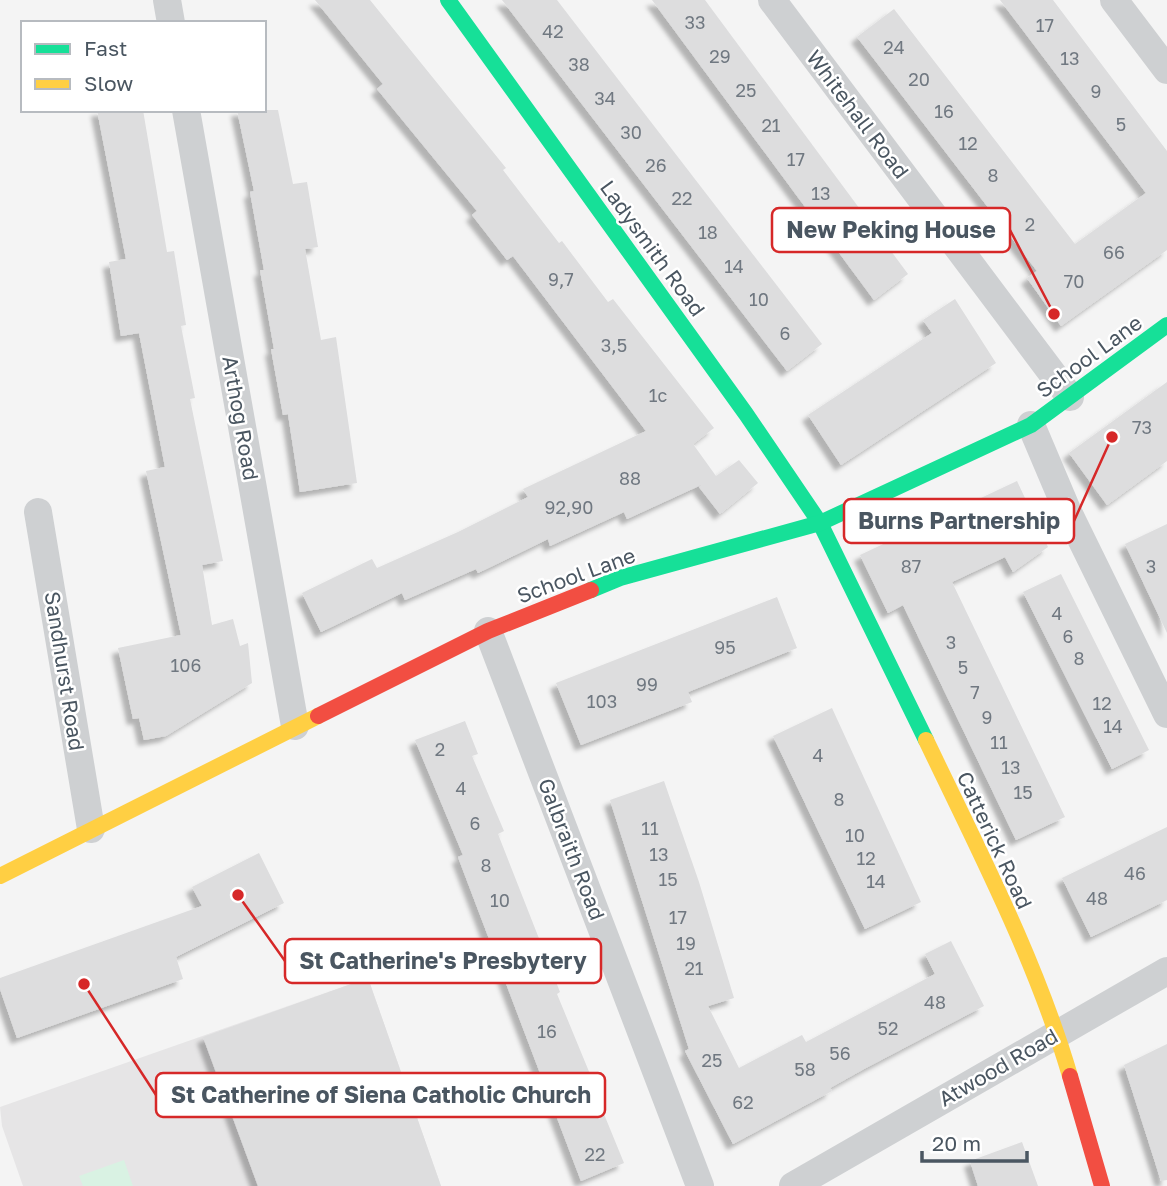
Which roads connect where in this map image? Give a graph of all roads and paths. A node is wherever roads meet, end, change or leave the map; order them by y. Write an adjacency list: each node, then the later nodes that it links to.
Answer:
1 (167, 0): 5 (street)
2 (448, 0): 12 (street, Ladysmith Road)
3 (772, 0): 9 (street, Whitehall Road)
4 (1114, 0): 6 (street)
5 (171, 21)
6 (1167, 70)
7 (186, 112): 15 (street, Arthog Road)
8 (1167, 326): 9 (street, School Lane)
9 (1070, 397): 10 (street, School Lane)
10 (1031, 425): 12 (street, School Lane); 14 (street)
11 (38, 512): 16 (street, Sandhurst Road)
12 (820, 523): 13 (street, School Lane); 19 (street, Catterick Road)
13 (488, 631): 15 (street, School Lane); 20 (street, Galbraith Road)
14 (1167, 714)
15 (295, 726): 16 (street, School Lane)
16 (92, 829): 17 (street, School Lane)
17 (0, 876)
18 (1167, 971): 19 (street, Atwood Road)
19 (1057, 1032): 21 (street, Atwood Road); 22 (street, Catterick Road)
20 (700, 1186)
21 (793, 1186)
22 (1102, 1186)

